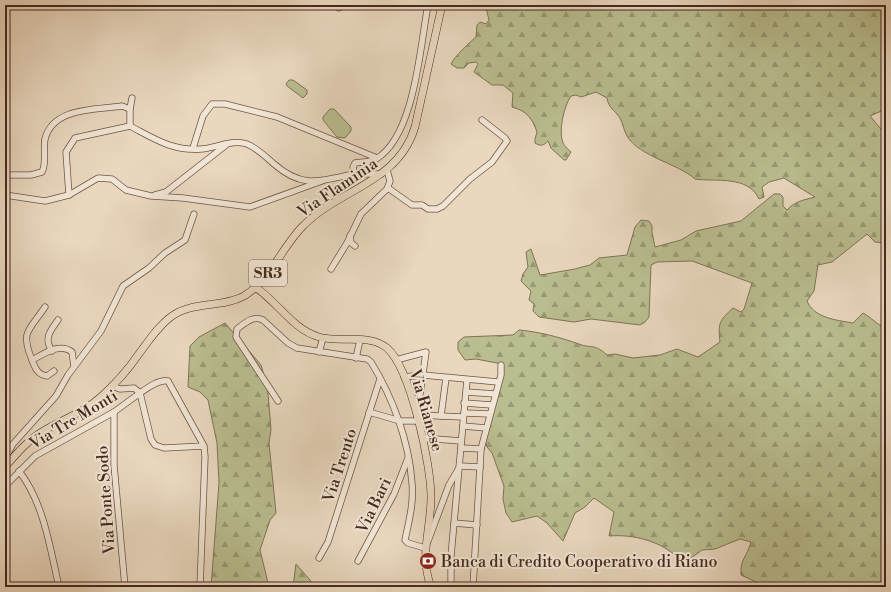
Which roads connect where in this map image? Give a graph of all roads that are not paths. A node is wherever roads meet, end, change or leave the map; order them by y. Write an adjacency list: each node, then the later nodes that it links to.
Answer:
1 (428, 5): 9 (street)
2 (442, 5): 10 (main road, Via Flaminia / SR3)
3 (132, 98): 4 (street)
4 (130, 109): 6 (street); 12 (street)
5 (482, 120): 14 (street)
6 (130, 126): 8 (street); 16 (street)
7 (228, 144): 8 (street); 13 (street); 17 (street)
8 (193, 148): 9 (street)
9 (377, 158): 11 (street)
10 (385, 172): 11 (street); 14 (street); 22 (main road, Via Flaminia / SR3)
11 (354, 174): 13 (street)
12 (5, 175)
13 (322, 181): 17 (street)
14 (388, 188): 19 (street)
15 (5, 195): 16 (street)
16 (70, 195): 17 (street)
17 (151, 196)
18 (194, 214): 33 (street)
19 (350, 235): 20 (street); 21 (street)
20 (355, 246)
21 (331, 269)
22 (255, 288): 25 (main road, Via Rianese); 41 (main road, Via Flaminia / SR3)
23 (45, 307): 30 (street)
24 (58, 320): 27 (street)
25 (323, 338): 26 (main road, Via Rianese); 28 (street)
26 (360, 340): 29 (street); 31 (main road, Via Rianese)
27 (52, 350): 30 (street); 33 (street)
28 (319, 352): 29 (street); 45 (street)
29 (356, 358): 38 (street)
30 (32, 360): 34 (street)
31 (396, 360): 35 (street); 36 (main road, Via Rianese)
32 (501, 365): 40 (street)
33 (74, 366): 62 (street)
34 (54, 371)
35 (423, 375): 36 (street); 37 (street); 53 (street)
36 (404, 377): 53 (main road, Via Rianese)
37 (446, 378): 39 (street); 52 (street)
38 (380, 379): 49 (street, Via Trento); 54 (street)
39 (466, 380): 40 (street); 42 (street)
40 (498, 382): 44 (street)
41 (112, 386): 43 (street, Via Tre Monti); 62 (main road, Via Flaminia / SR3)
42 (466, 392): 44 (street); 46 (street)
43 (140, 393): 48 (street, Via Tre Monti); 59 (street); 59 (street, Via Tre Monti)
44 (495, 394): 47 (street)
45 (278, 400)
46 (464, 403): 47 (street); 51 (street)
47 (492, 405): 50 (street)
48 (114, 412): 65 (street, Via Tre Monti); 73 (street, Via Ponte Sodo)
49 (369, 412): 54 (street); 70 (street, Via Trento)
50 (490, 414): 51 (street); 56 (street)
51 (463, 415): 52 (street); 55 (street)
52 (441, 416): 53 (street)
53 (418, 418): 54 (street); 57 (main road, Via Rianese)
54 (400, 421): 61 (street)
55 (462, 426): 56 (street); 58 (street)
56 (486, 428): 60 (street)
57 (423, 438): 58 (street); 69 (main road, Via Rianese)
58 (461, 445): 60 (street); 63 (street)
59 (204, 446): 74 (street)
60 (481, 449): 64 (street)
61 (408, 458): 69 (street); 71 (street, Via Bari)
62 (6, 465)
63 (460, 466): 64 (street); 67 (street); 69 (street)
64 (480, 467): 68 (street)
65 (19, 471): 66 (street, Via Tre Monti); 72 (street)
66 (5, 486)
67 (454, 523): 68 (street); 76 (street)
68 (477, 525): 77 (street)
69 (425, 547): 75 (main road, Via Rianese)
70 (319, 558)
71 (358, 561)
72 (59, 587)
73 (125, 587)
74 (200, 587)
75 (431, 587)
76 (451, 587)
77 (473, 587)

